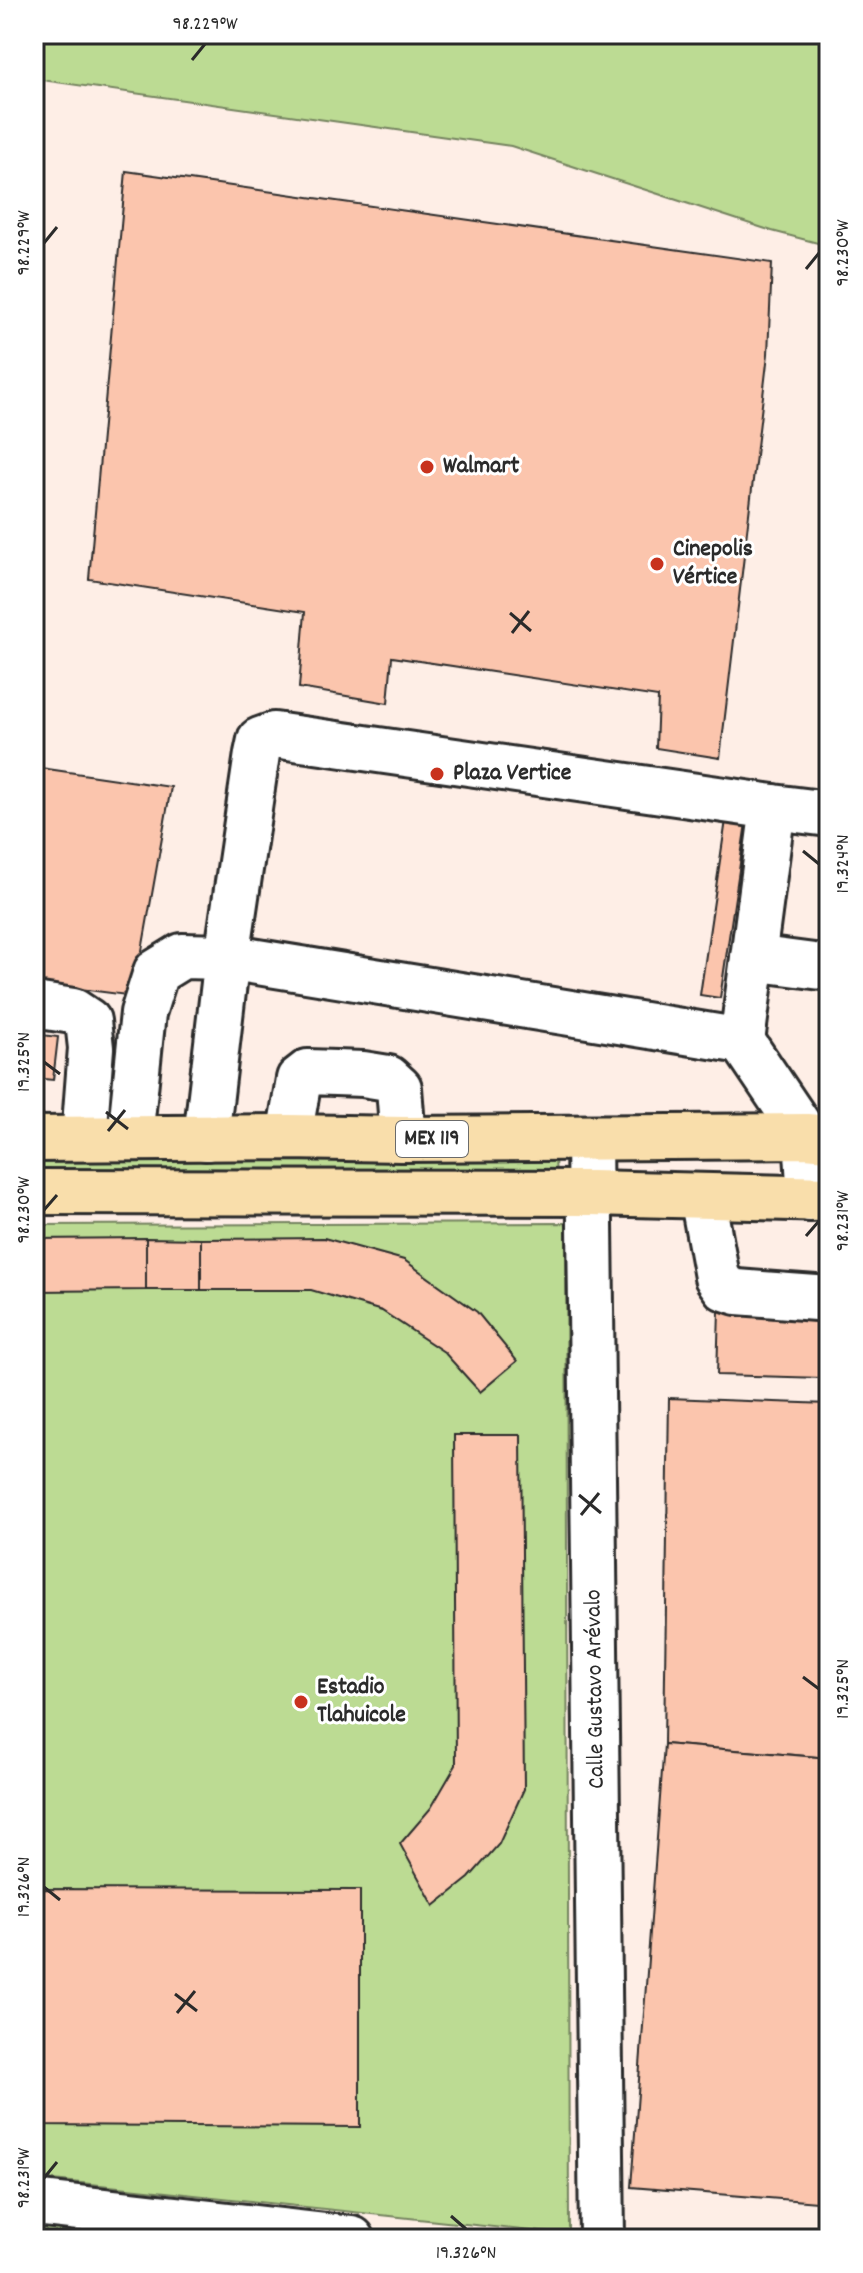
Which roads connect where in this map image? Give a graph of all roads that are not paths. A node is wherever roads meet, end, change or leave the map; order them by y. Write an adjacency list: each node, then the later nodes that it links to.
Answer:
1 (773, 807): 2 (street); 3 (street); 4 (street)
2 (829, 814)
3 (227, 957): 7 (street); 11 (street); 12 (street)
4 (753, 958): 5 (street); 7 (street)
5 (829, 968)
6 (34, 1005): 10 (street)
7 (742, 1041): 9 (street)
8 (289, 1137): 12 (main road, MEX 119); 14 (main road, MEX 119); 14 (street)
9 (818, 1137): 15 (main road, MEX 119); 19 (street)
10 (84, 1138): 11 (main road, MEX 119); 13 (main road, MEX 119)
11 (130, 1138): 12 (main road, MEX 119)
12 (206, 1138)
13 (34, 1139)
14 (403, 1139): 15 (main road, MEX 119)
15 (589, 1139): 17 (street, Calle Gustavo Arévalo)
16 (34, 1192): 17 (main road)
17 (591, 1193): 18 (main road); 23 (street, Calle Gustavo Arévalo)
18 (702, 1196): 19 (main road); 20 (street)
19 (820, 1199)
20 (829, 1299)
21 (34, 2203): 22 (street)
22 (352, 2239)
23 (602, 2239)

